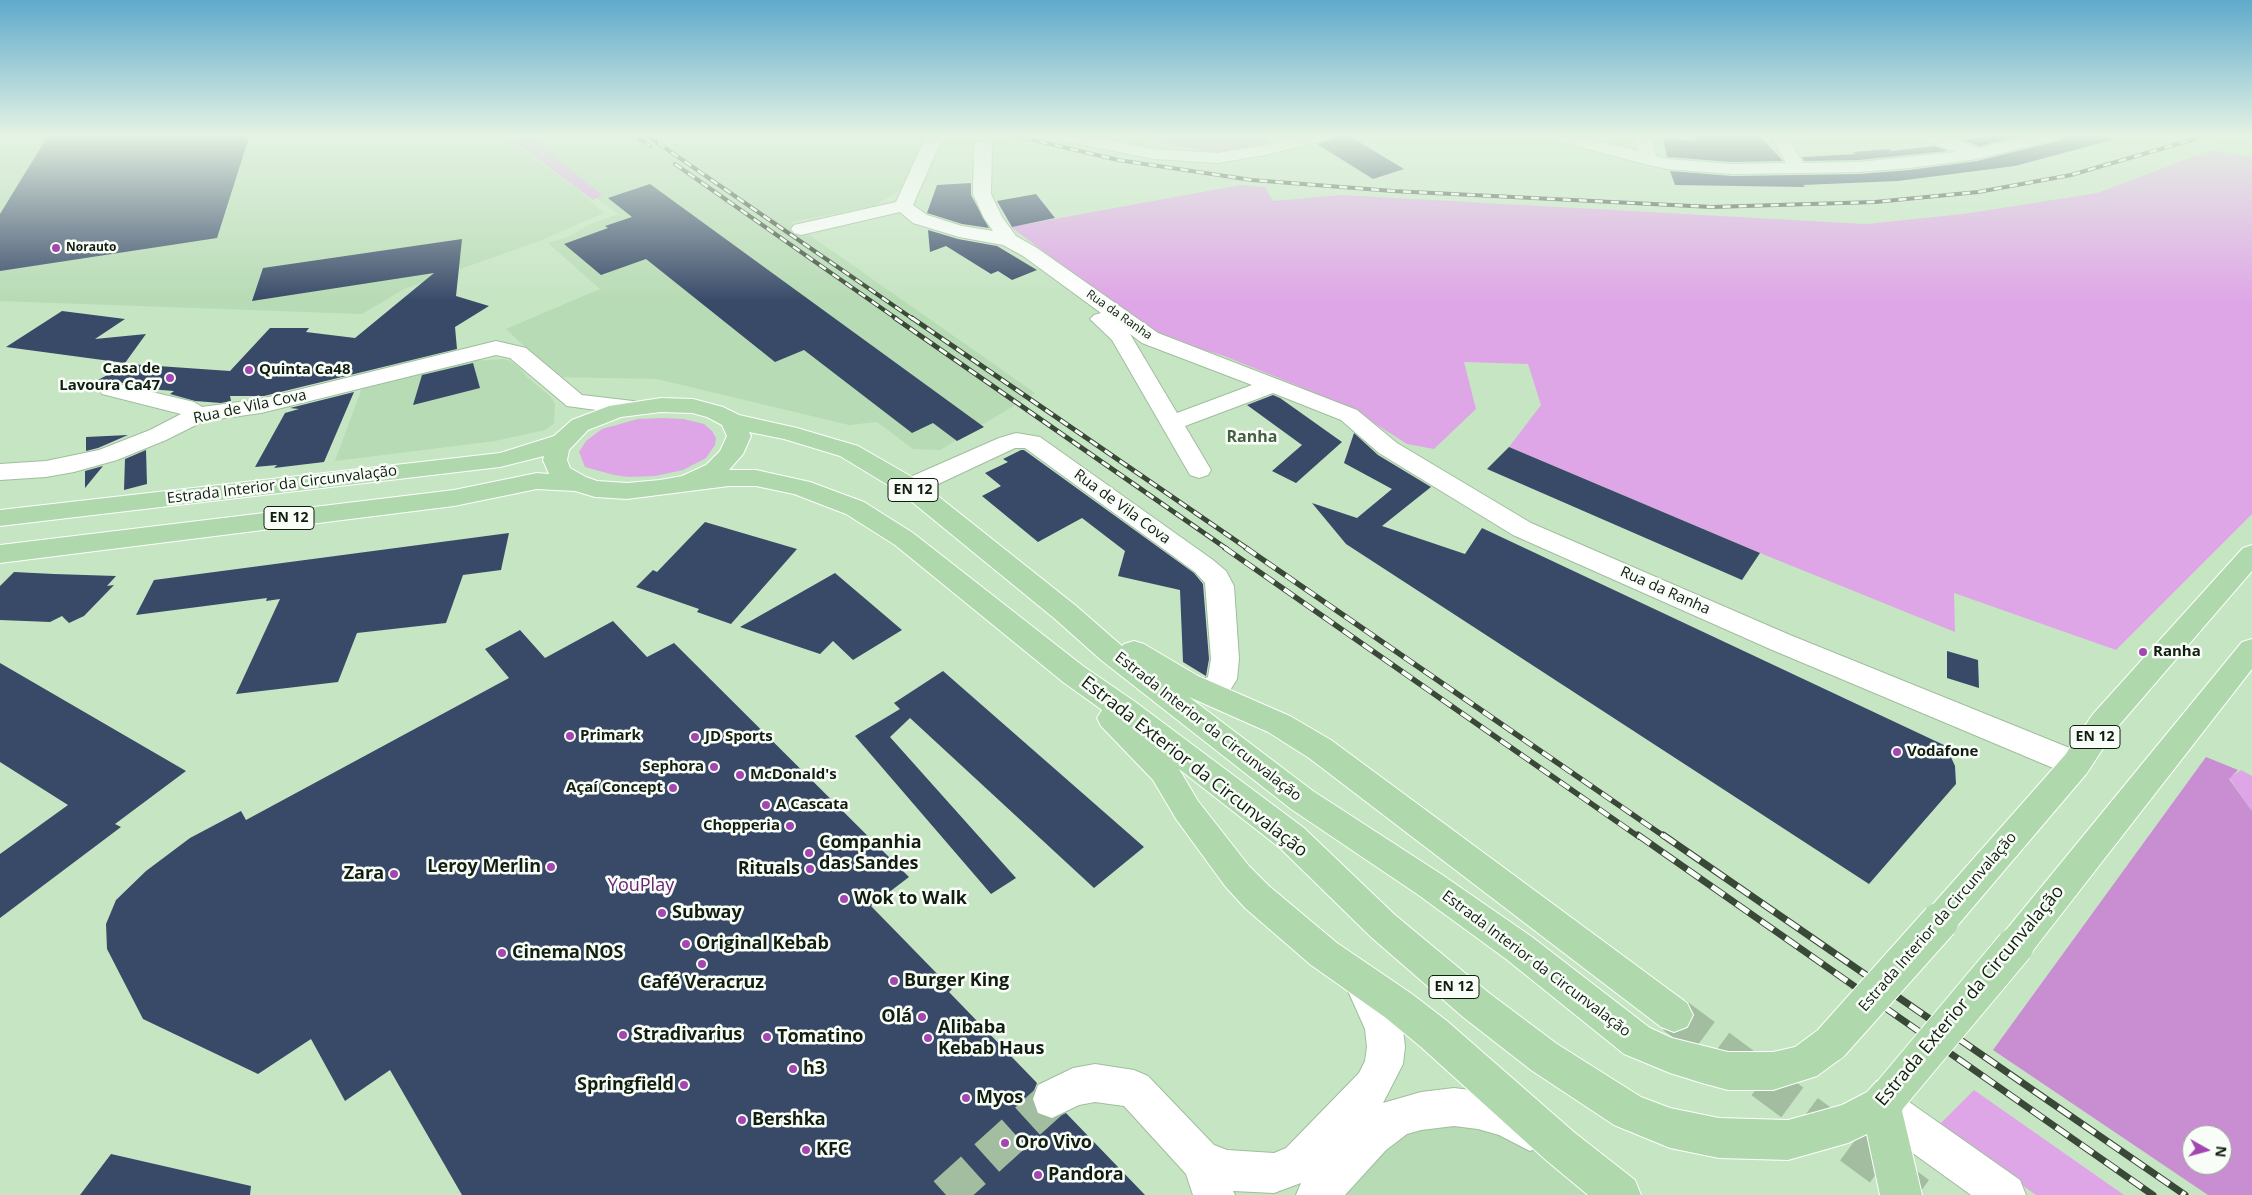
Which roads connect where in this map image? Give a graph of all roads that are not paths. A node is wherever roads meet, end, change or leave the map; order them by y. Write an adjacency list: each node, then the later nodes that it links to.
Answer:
1 (911, 190): 3 (street)
2 (982, 190): 5 (street)
3 (904, 206): 4 (street); 5 (street, Rua da Ranha)
4 (801, 229)
5 (1019, 246): 6 (street, Rua da Ranha); 12 (street, Rua da Ranha)
6 (1272, 386): 12 (street); 26 (street, Rua da Ranha)
7 (110, 389): 10 (street)
8 (575, 401): 9 (street); 10 (street, Rua de Vila Cova); 13 (street)
9 (633, 408): 11 (main road, EN 12); 13 (main road, EN 12)
10 (198, 415): 15 (street, Rua de Vila Cova)
11 (732, 421): 16 (main road, EN 12); 18 (main road, Estrada Interior da Circunvalação / EN 12)
12 (1172, 423): 14 (street, Rua da Ranha)
13 (571, 433): 17 (main road, EN 12); 19 (main road, Estrada Interior da Circunvalação / EN 12)
14 (1199, 470)
15 (0, 472)
16 (690, 482): 17 (main road, EN 12); 24 (main road, Estrada Exterior da Circunvalação / EN 12)
17 (578, 483): 20 (main road, EN 12)
18 (910, 487): 22 (main road, Estrada Interior da Circunvalação / EN 12); 25 (street, Rua de Vila Cova)
19 (0, 518)
20 (0, 554)
21 (2252, 554): 26 (main road, Estrada Interior da Circunvalação / EN 12)
22 (1065, 612): 25 (main road); 26 (main road, Estrada Interior da Circunvalação / EN 12, bridge)
23 (2252, 650): 30 (main road, Estrada Exterior da Circunvalação / EN 12, bridge)
24 (1073, 674): 27 (main road); 30 (main road, Estrada Exterior da Circunvalação / EN 12)
25 (1203, 691): 28 (main road)
26 (2076, 764)
27 (1362, 982): 31 (main road); 32 (street)
28 (1674, 1015)
29 (1052, 1099): 32 (street)
30 (1886, 1100): 35 (main road); 36 (street)
31 (1561, 1147): 33 (street); 34 (main road)
32 (1207, 1178)
33 (1317, 1195)
34 (1620, 1195)
35 (1901, 1195)
36 (2005, 1195)

